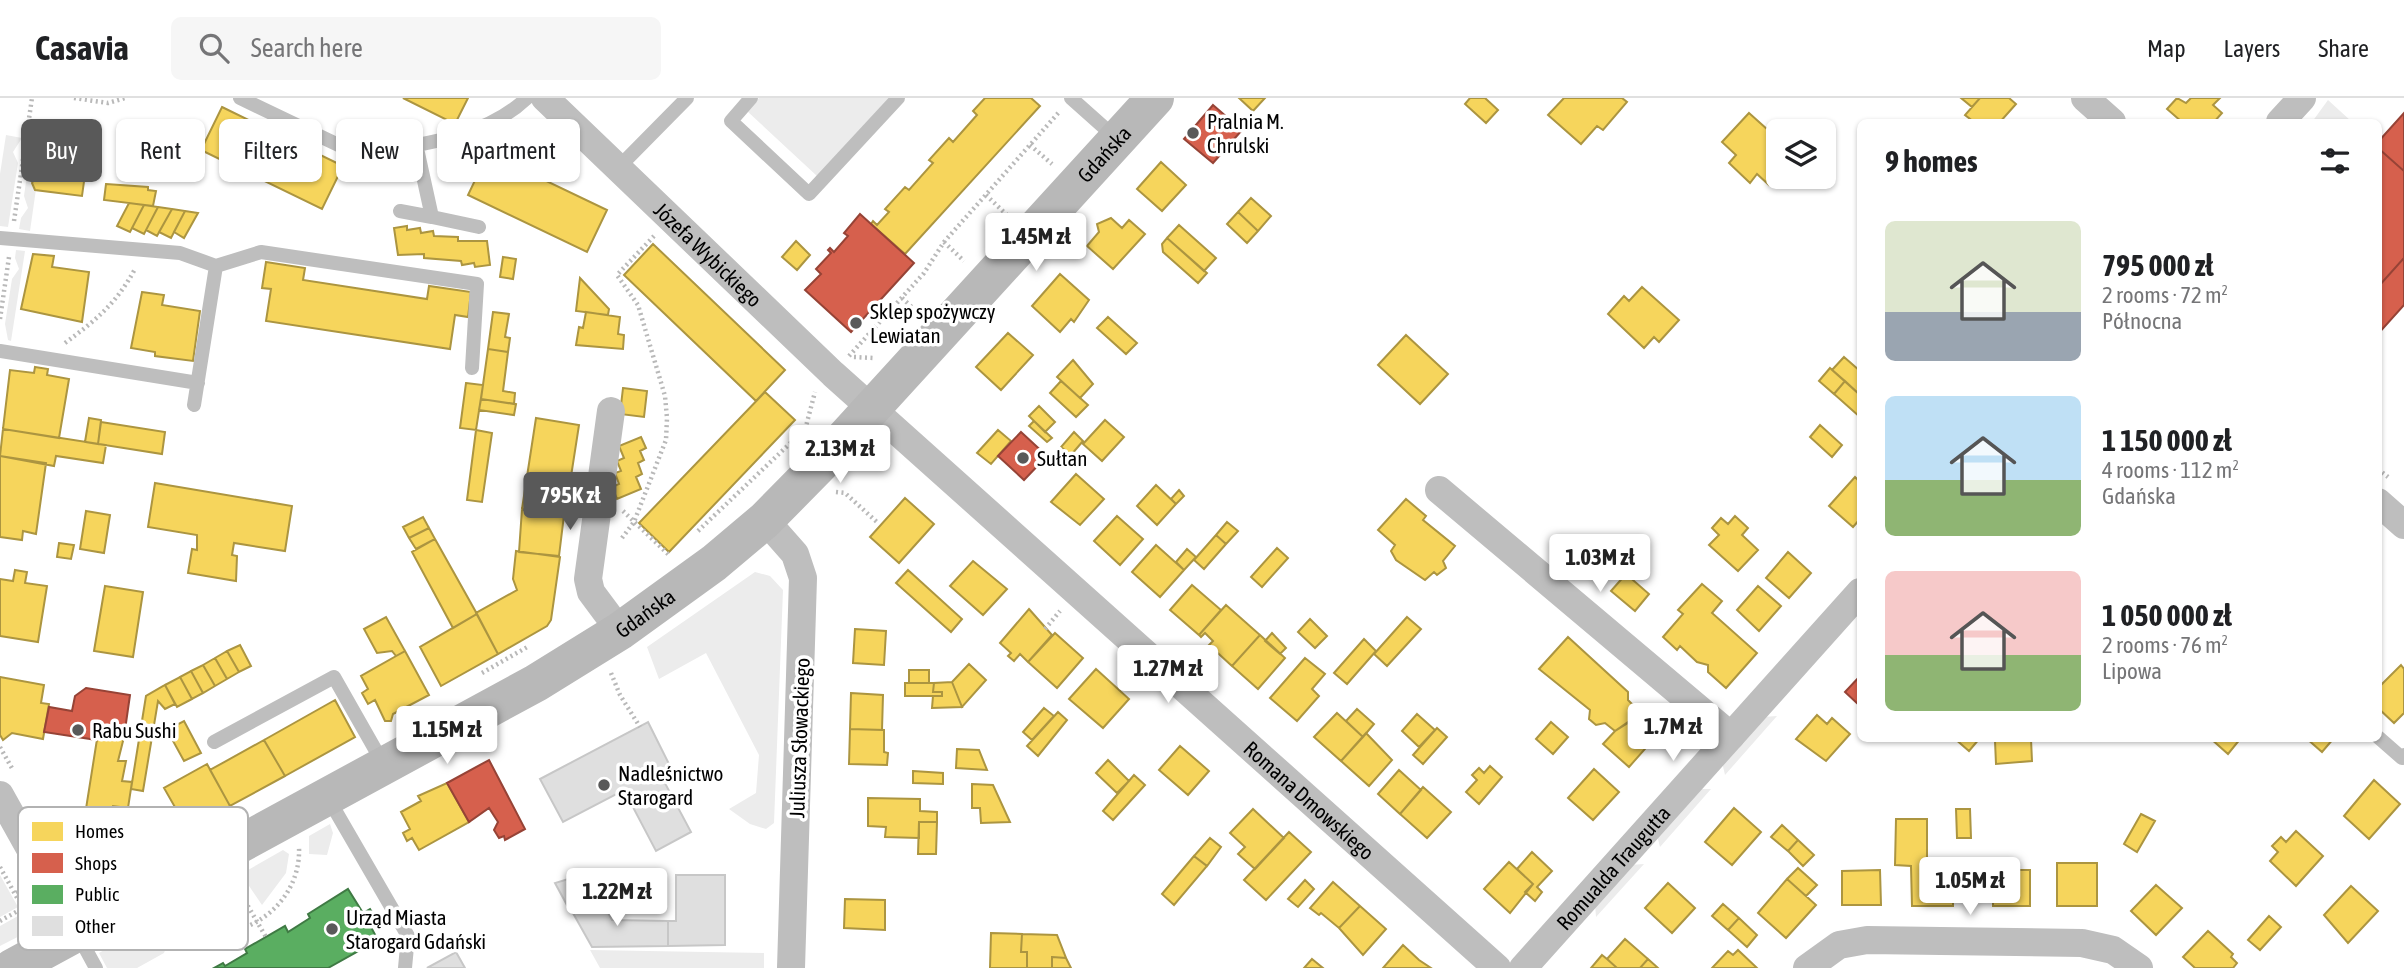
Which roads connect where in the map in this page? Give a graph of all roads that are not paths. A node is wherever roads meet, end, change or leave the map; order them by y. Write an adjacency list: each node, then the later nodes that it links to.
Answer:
1 (240, 98): 15 (lane)
2 (527, 98): 14 (lane)
3 (545, 98): 16 (street, Józefa Wybickiego)
4 (687, 98): 16 (lane)
5 (751, 98): 6 (lane)
6 (898, 98)
7 (1071, 98): 13 (lane)
8 (1156, 98): 13 (main road, Gdańska)
9 (2085, 98): 11 (street)
10 (2302, 98): 12 (street)
11 (2109, 119)
12 (2283, 119)
13 (1118, 140): 27 (main road, Gdańska)
14 (423, 142)
15 (336, 144)
16 (618, 168): 27 (street, Józefa Wybickiego)
17 (423, 178): 19 (lane)
18 (400, 211): 19 (lane)
19 (432, 217): 20 (lane)
20 (479, 227)
21 (6, 239): 22 (lane)
22 (216, 266): 24 (lane); 25 (lane)
23 (0, 351): 25 (lane)
24 (472, 368)
25 (198, 383): 26 (lane)
26 (194, 405)
27 (871, 408): 31 (main road, Gdańska); 50 (street, Romana Dmowskiego)
28 (611, 411): 34 (street)
29 (1439, 490): 35 (street)
30 (2382, 506): 32 (street)
31 (765, 520): 34 (main road, Gdańska); 49 (street, Juliusza Słowackiego)
32 (2404, 525)
33 (1857, 595): 35 (street, Romualda Traugutta)
34 (620, 631): 39 (main road, Gdańska)
35 (1731, 736): 51 (street, Romualda Traugutta)
36 (2382, 740): 38 (lane)
37 (214, 743): 39 (lane)
38 (2403, 757)
39 (385, 766): 41 (main road, Gdańska)
40 (0, 795): 42 (street)
41 (327, 797): 43 (main road, Gdańska); 48 (lane)
42 (18, 827)
43 (248, 840)
44 (45, 950): 46 (main road, Gdańska)
45 (86, 950): 47 (lane)
46 (12, 968)
47 (96, 968)
48 (405, 968)
49 (792, 968)
50 (1497, 968)
51 (1523, 968)
52 (1807, 968): 53 (street)
53 (2139, 968)

